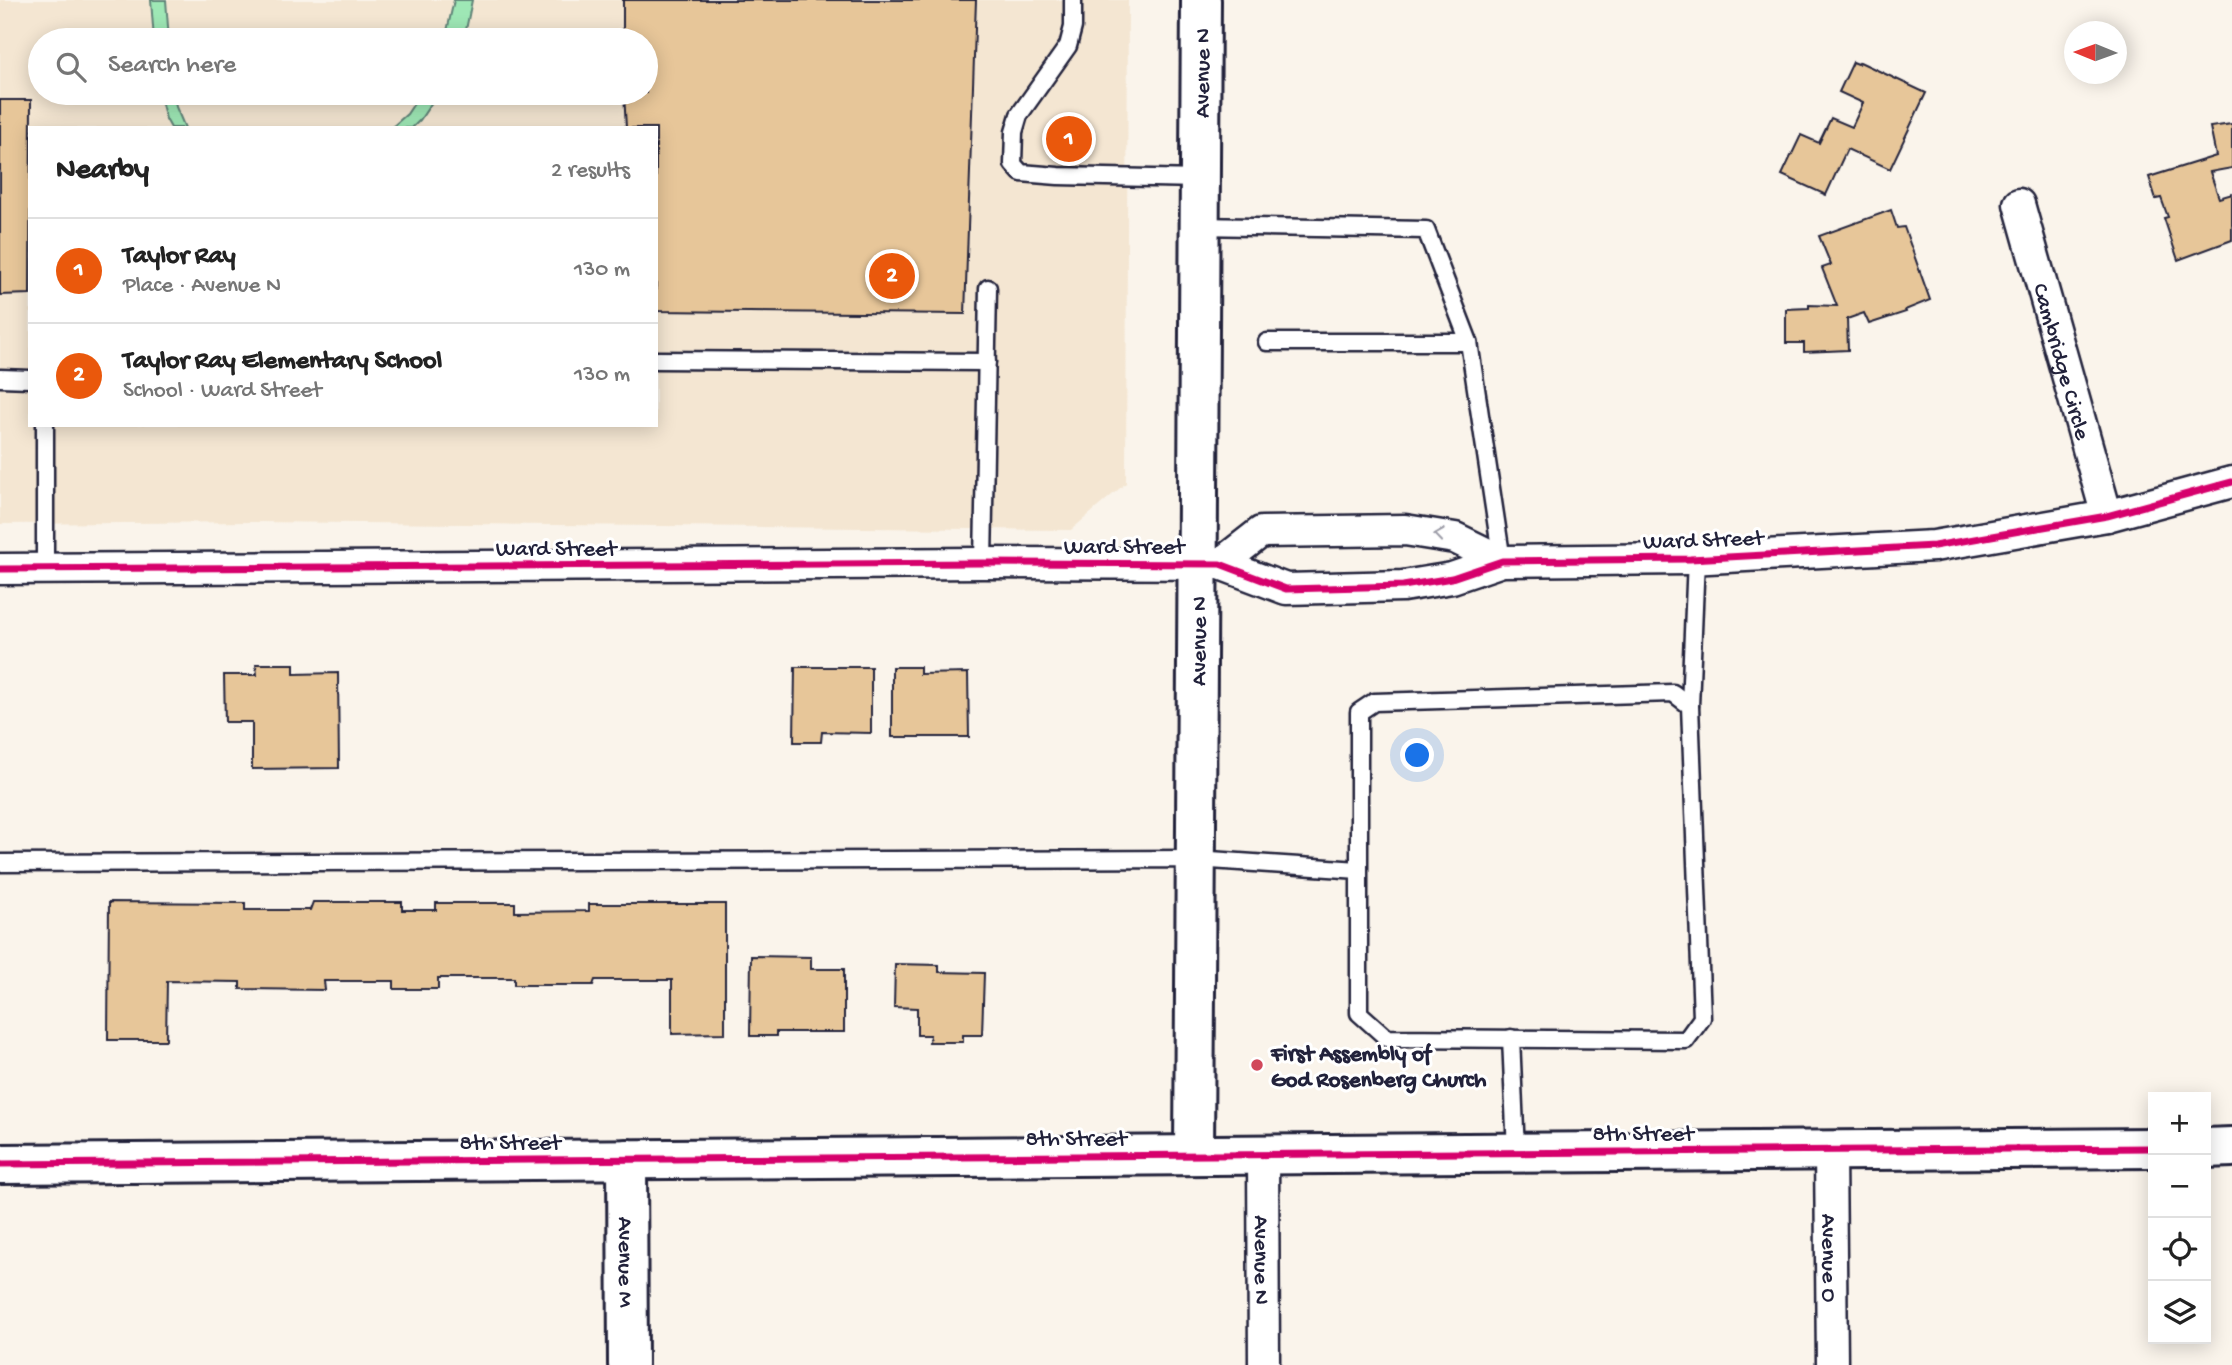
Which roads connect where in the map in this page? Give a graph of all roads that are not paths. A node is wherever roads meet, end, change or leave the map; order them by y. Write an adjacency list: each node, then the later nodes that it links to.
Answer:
1 (1073, 0): 3 (lane)
2 (1201, 0): 3 (street, Avenue N)
3 (1200, 179): 5 (street, Avenue N)
4 (2020, 204): 15 (street, Cambridge Circle)
5 (1199, 226): 8 (lane); 19 (street, Avenue N)
6 (988, 288): 10 (lane)
7 (1267, 342): 8 (lane)
8 (1469, 342): 17 (lane)
9 (658, 360): 10 (lane)
10 (987, 362): 18 (lane)
11 (0, 378): 12 (lane)
12 (28, 379)
13 (45, 427): 21 (lane)
14 (2232, 482): 15 (street, Ward Street)
15 (2107, 516): 16 (street, Ward Street)
16 (1696, 558): 17 (street, Ward Street); 22 (lane)
17 (1502, 561): 19 (street, Ward Street); 19 (street, Ward Street, one-way to 19)
18 (983, 564): 19 (street, Ward Street); 21 (street, Ward Street)
19 (1209, 565): 23 (street, Avenue N)
20 (0, 569): 21 (street, Ward Street)
21 (46, 569)
22 (1690, 706): 25 (lane); 26 (lane)
23 (1196, 859): 24 (lane); 25 (lane); 32 (street, Avenue N)
24 (0, 863)
25 (1359, 870): 26 (lane)
26 (1511, 1038): 31 (lane)
27 (2232, 1147): 29 (street)
28 (2148, 1148): 30 (street, 8th Street)
29 (2211, 1148)
30 (1830, 1150): 31 (street, 8th Street); 38 (street, Avenue O)
31 (1516, 1152): 33 (street, 8th Street)
32 (1194, 1155): 33 (street, 8th Street); 34 (street, 8th Street)
33 (1263, 1155): 37 (street, Avenue N)
34 (627, 1159): 35 (street, 8th Street); 36 (street, Avenue M)
35 (0, 1164)
36 (628, 1365)
37 (1264, 1365)
38 (1832, 1365)

